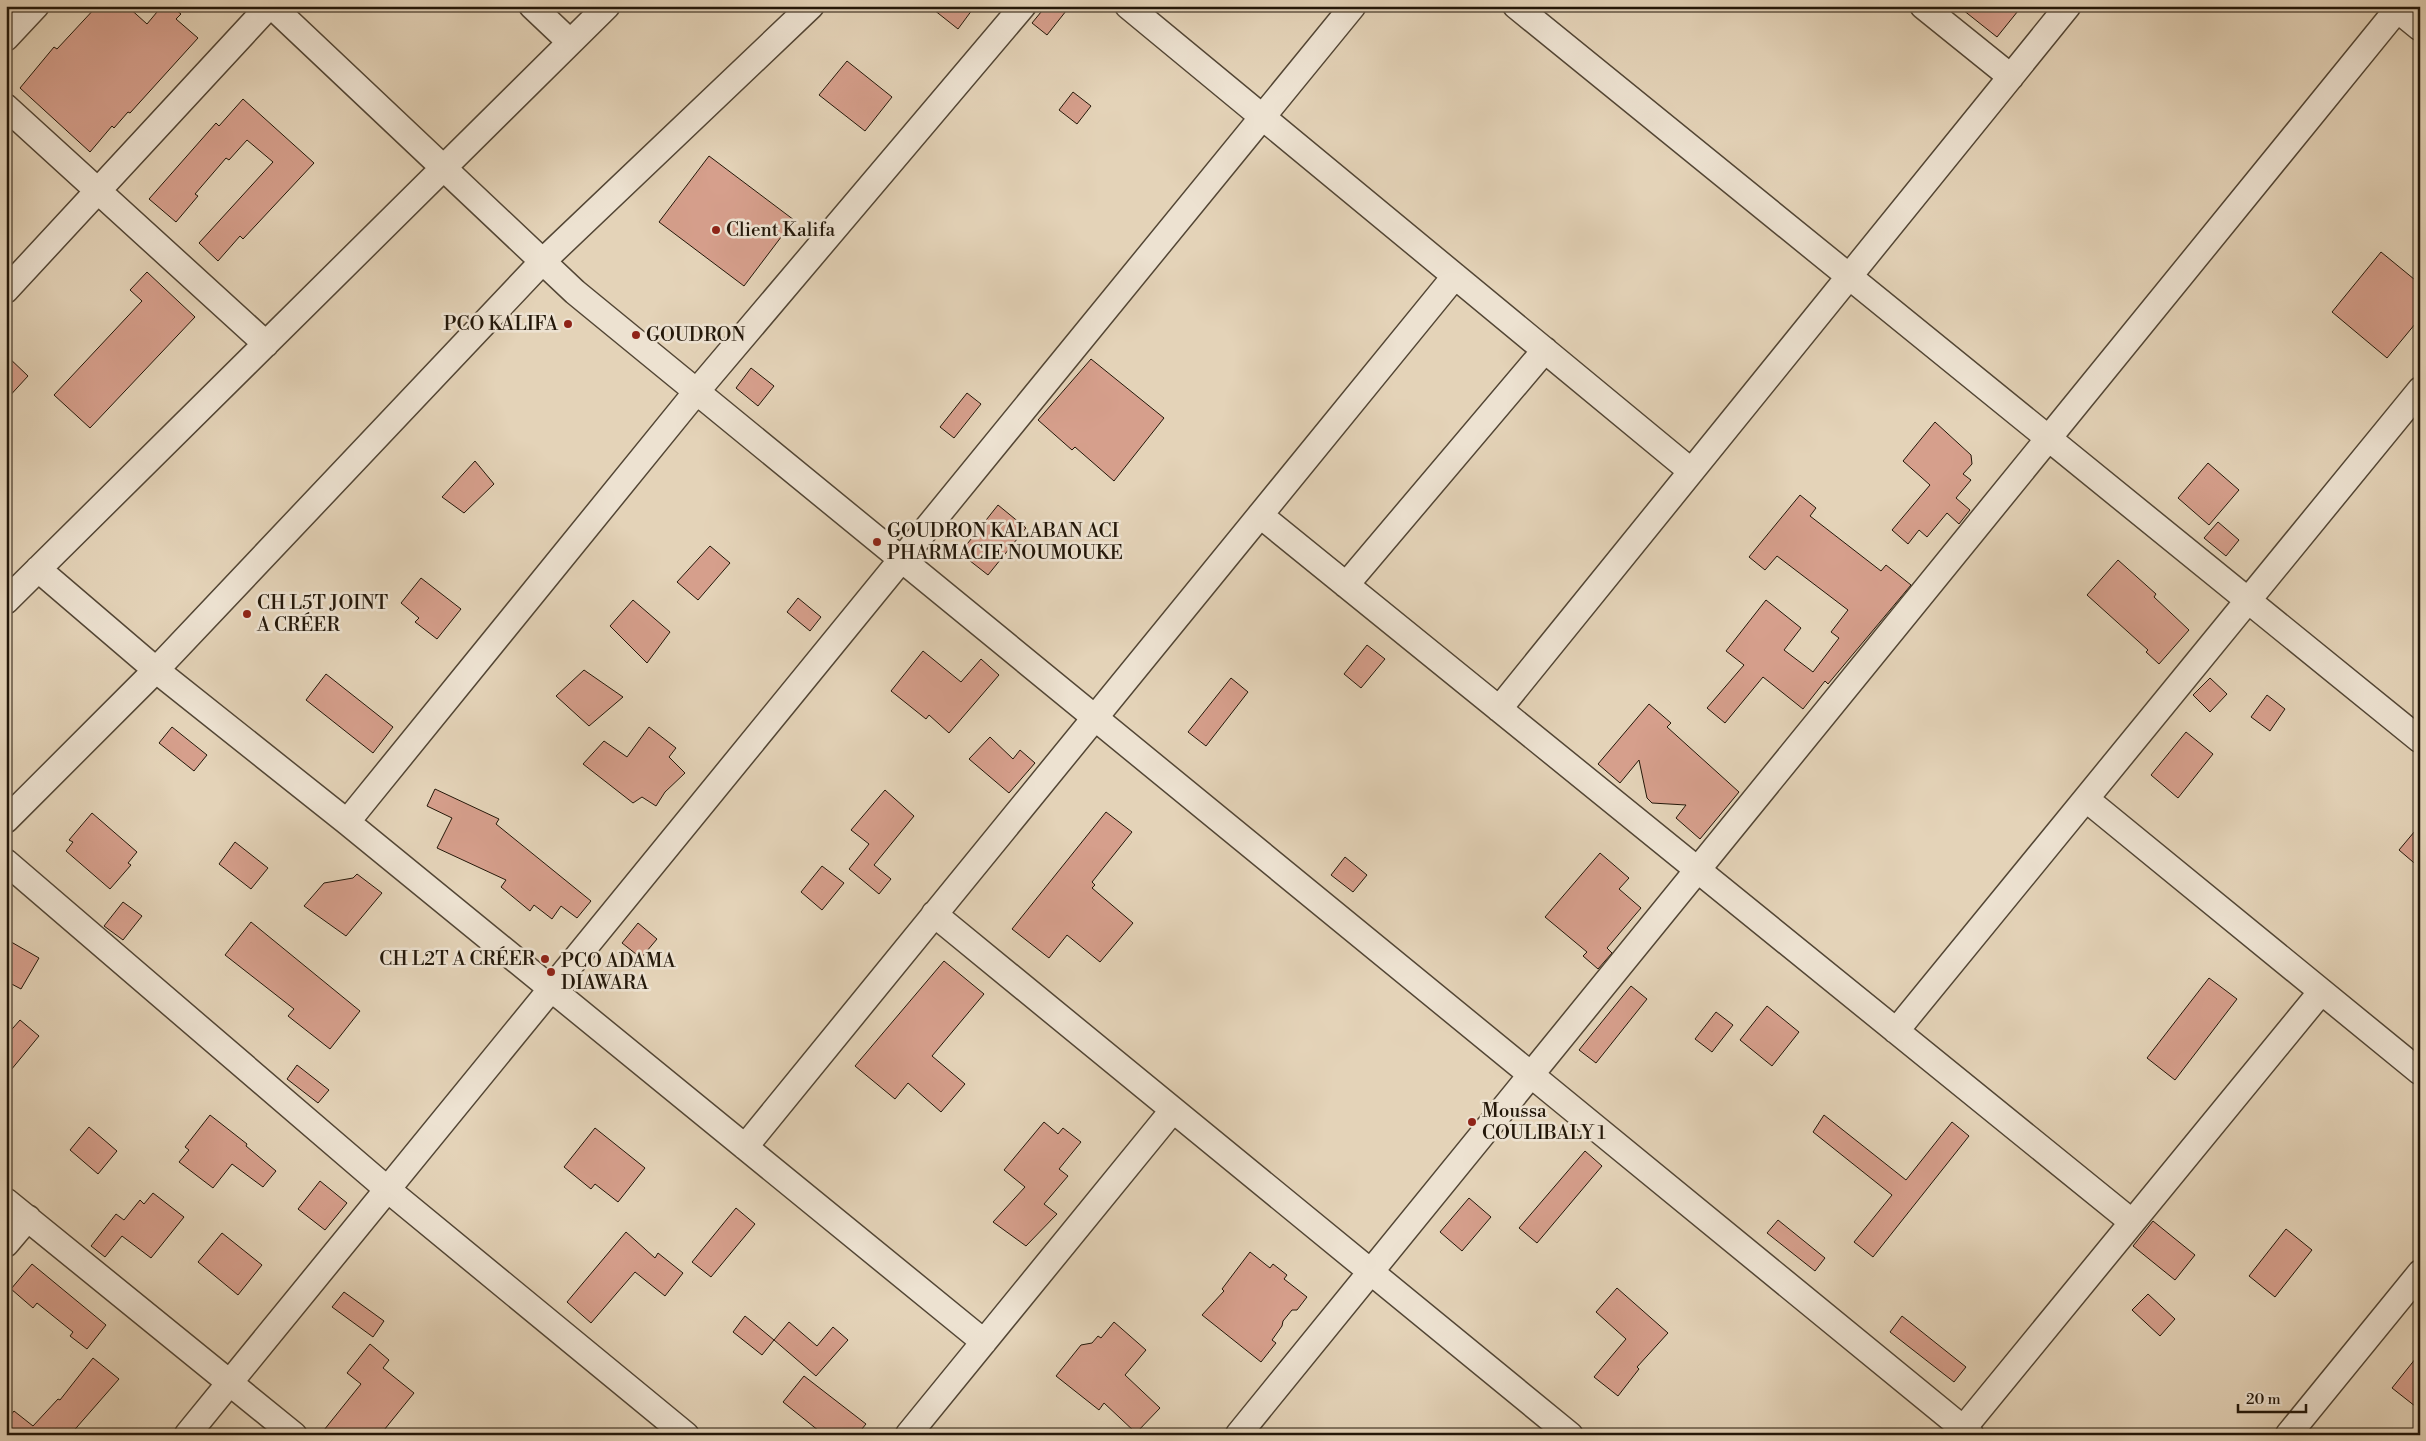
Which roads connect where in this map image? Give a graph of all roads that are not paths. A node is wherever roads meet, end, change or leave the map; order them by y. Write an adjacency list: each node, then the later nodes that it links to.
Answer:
1 (36, 6): 14 (street)
2 (271, 6): 19 (street); 20 (street)
3 (532, 6): 15 (street)
4 (607, 6): 15 (street)
5 (811, 6): 21 (street)
6 (1023, 6): 27 (street)
7 (1128, 6): 18 (street)
8 (1352, 6): 18 (street)
9 (1516, 6): 23 (street)
10 (1923, 6): 16 (street)
11 (2068, 6): 16 (street)
12 (2396, 7): 13 (street); 29 (street)
13 (2420, 28)
14 (6, 38)
15 (570, 42): 19 (street)
16 (2010, 77): 23 (street)
17 (6, 107): 20 (street)
18 (1262, 117): 22 (street); 32 (street)
19 (443, 168): 21 (street); 25 (street)
20 (98, 191): 24 (street); 25 (street)
21 (543, 261): 27 (street); 37 (street)
22 (1454, 276): 26 (street); 31 (street)
23 (1849, 276): 29 (street); 30 (street)
24 (6, 290)
25 (266, 344): 33 (street)
26 (1545, 350): 30 (street); 34 (street)
27 (697, 391): 32 (street); 43 (street)
28 (2415, 406): 35 (street)
29 (2048, 438): 35 (street); 45 (street)
30 (1691, 472): 38 (street)
31 (1260, 515): 34 (street); 39 (street)
32 (901, 559): 39 (street); 47 (street)
33 (38, 569): 36 (street); 37 (street)
34 (1346, 585): 38 (street)
35 (2248, 600): 40 (street); 41 (street)
36 (6, 601)
37 (156, 670): 42 (street); 43 (street)
38 (1499, 709): 45 (street)
39 (1095, 718): 46 (street); 51 (street)
40 (2420, 740)
41 (2086, 799): 48 (street); 49 (street)
42 (6, 820)
43 (347, 822): 47 (street)
44 (6, 862): 54 (street)
45 (1697, 870): 49 (street); 51 (street)
46 (934, 914): 52 (street); 53 (street)
47 (551, 988): 53 (street); 54 (street)
48 (2321, 992): 50 (street); 57 (street)
49 (1896, 1031): 57 (street)
50 (2420, 1072)
51 (1531, 1074): 59 (street); 63 (street)
52 (1173, 1110): 59 (street); 61 (street)
53 (745, 1147): 61 (street)
54 (387, 1189): 62 (street); 67 (street)
55 (6, 1201): 56 (street)
56 (28, 1218): 58 (street); 62 (street)
57 (2132, 1222): 63 (street)
58 (6, 1244)
59 (1371, 1271): 64 (street); 69 (street)
60 (2420, 1273): 70 (street)
61 (984, 1342): 68 (street)
62 (229, 1382): 65 (street); 66 (street)
63 (1964, 1433)
64 (1567, 1434)
65 (187, 1435)
66 (294, 1435)
67 (686, 1435)
68 (908, 1435)
69 (1238, 1435)
70 (2288, 1435)

